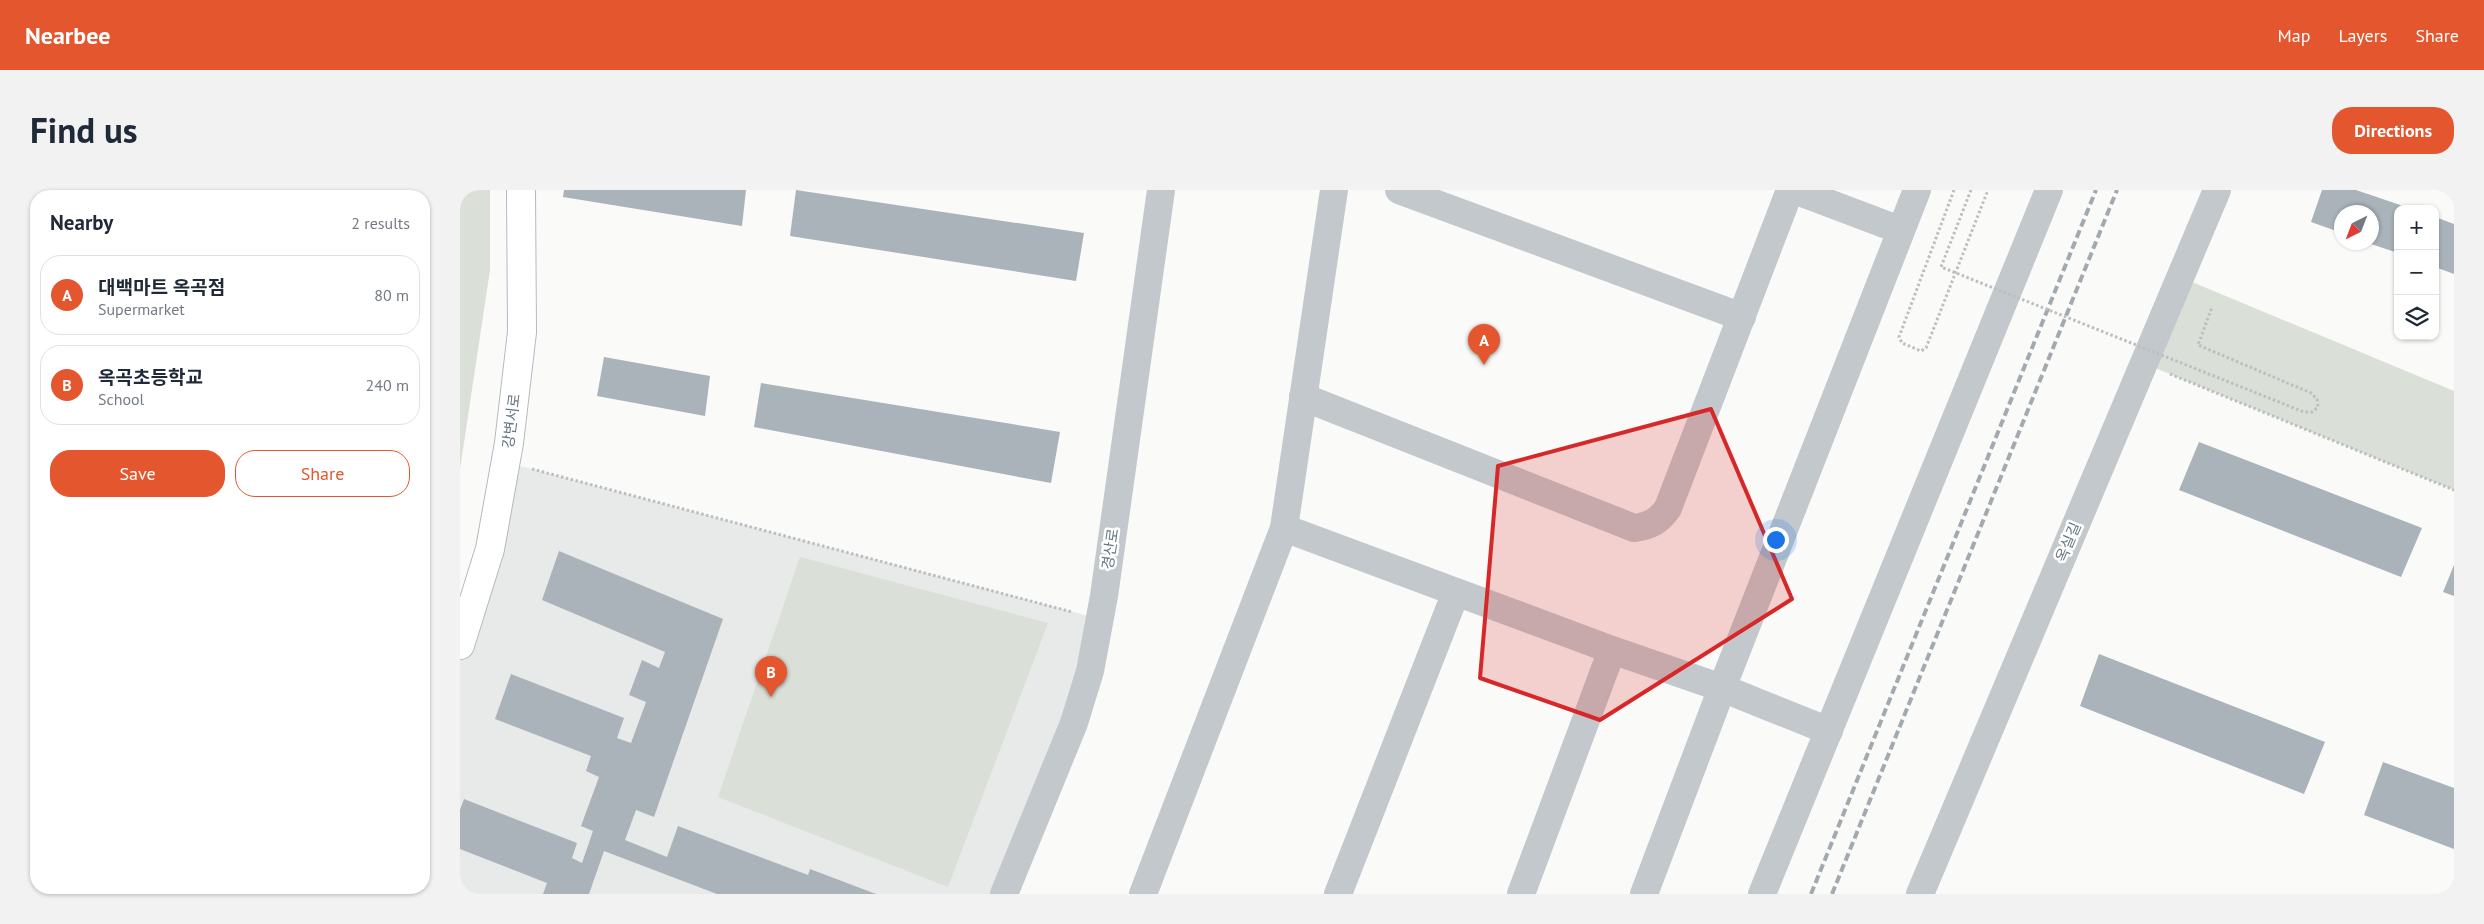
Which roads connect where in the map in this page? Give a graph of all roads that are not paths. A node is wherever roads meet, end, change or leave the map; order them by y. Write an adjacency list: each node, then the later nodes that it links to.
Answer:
1 (521, 190): 14 (street, 강변서로)
2 (1161, 190): 18 (street, 경산로)
3 (1334, 190): 11 (street)
4 (1400, 190): 10 (street)
5 (1792, 190): 9 (street); 10 (street)
6 (1917, 190): 9 (street)
7 (2049, 190): 17 (street)
8 (2216, 190): 24 (street, 옥실길)
9 (1900, 230): 16 (street)
10 (1742, 317): 11 (street)
11 (1303, 397): 12 (street)
12 (1284, 528): 13 (street); 19 (street)
13 (1456, 592): 15 (street); 20 (street)
14 (460, 645)
15 (1612, 650): 16 (street); 21 (street)
16 (1722, 688): 17 (street); 22 (street)
17 (1829, 731): 23 (street)
18 (1004, 894)
19 (1143, 894)
20 (1338, 894)
21 (1521, 894)
22 (1644, 894)
23 (1762, 894)
24 (1920, 894)

